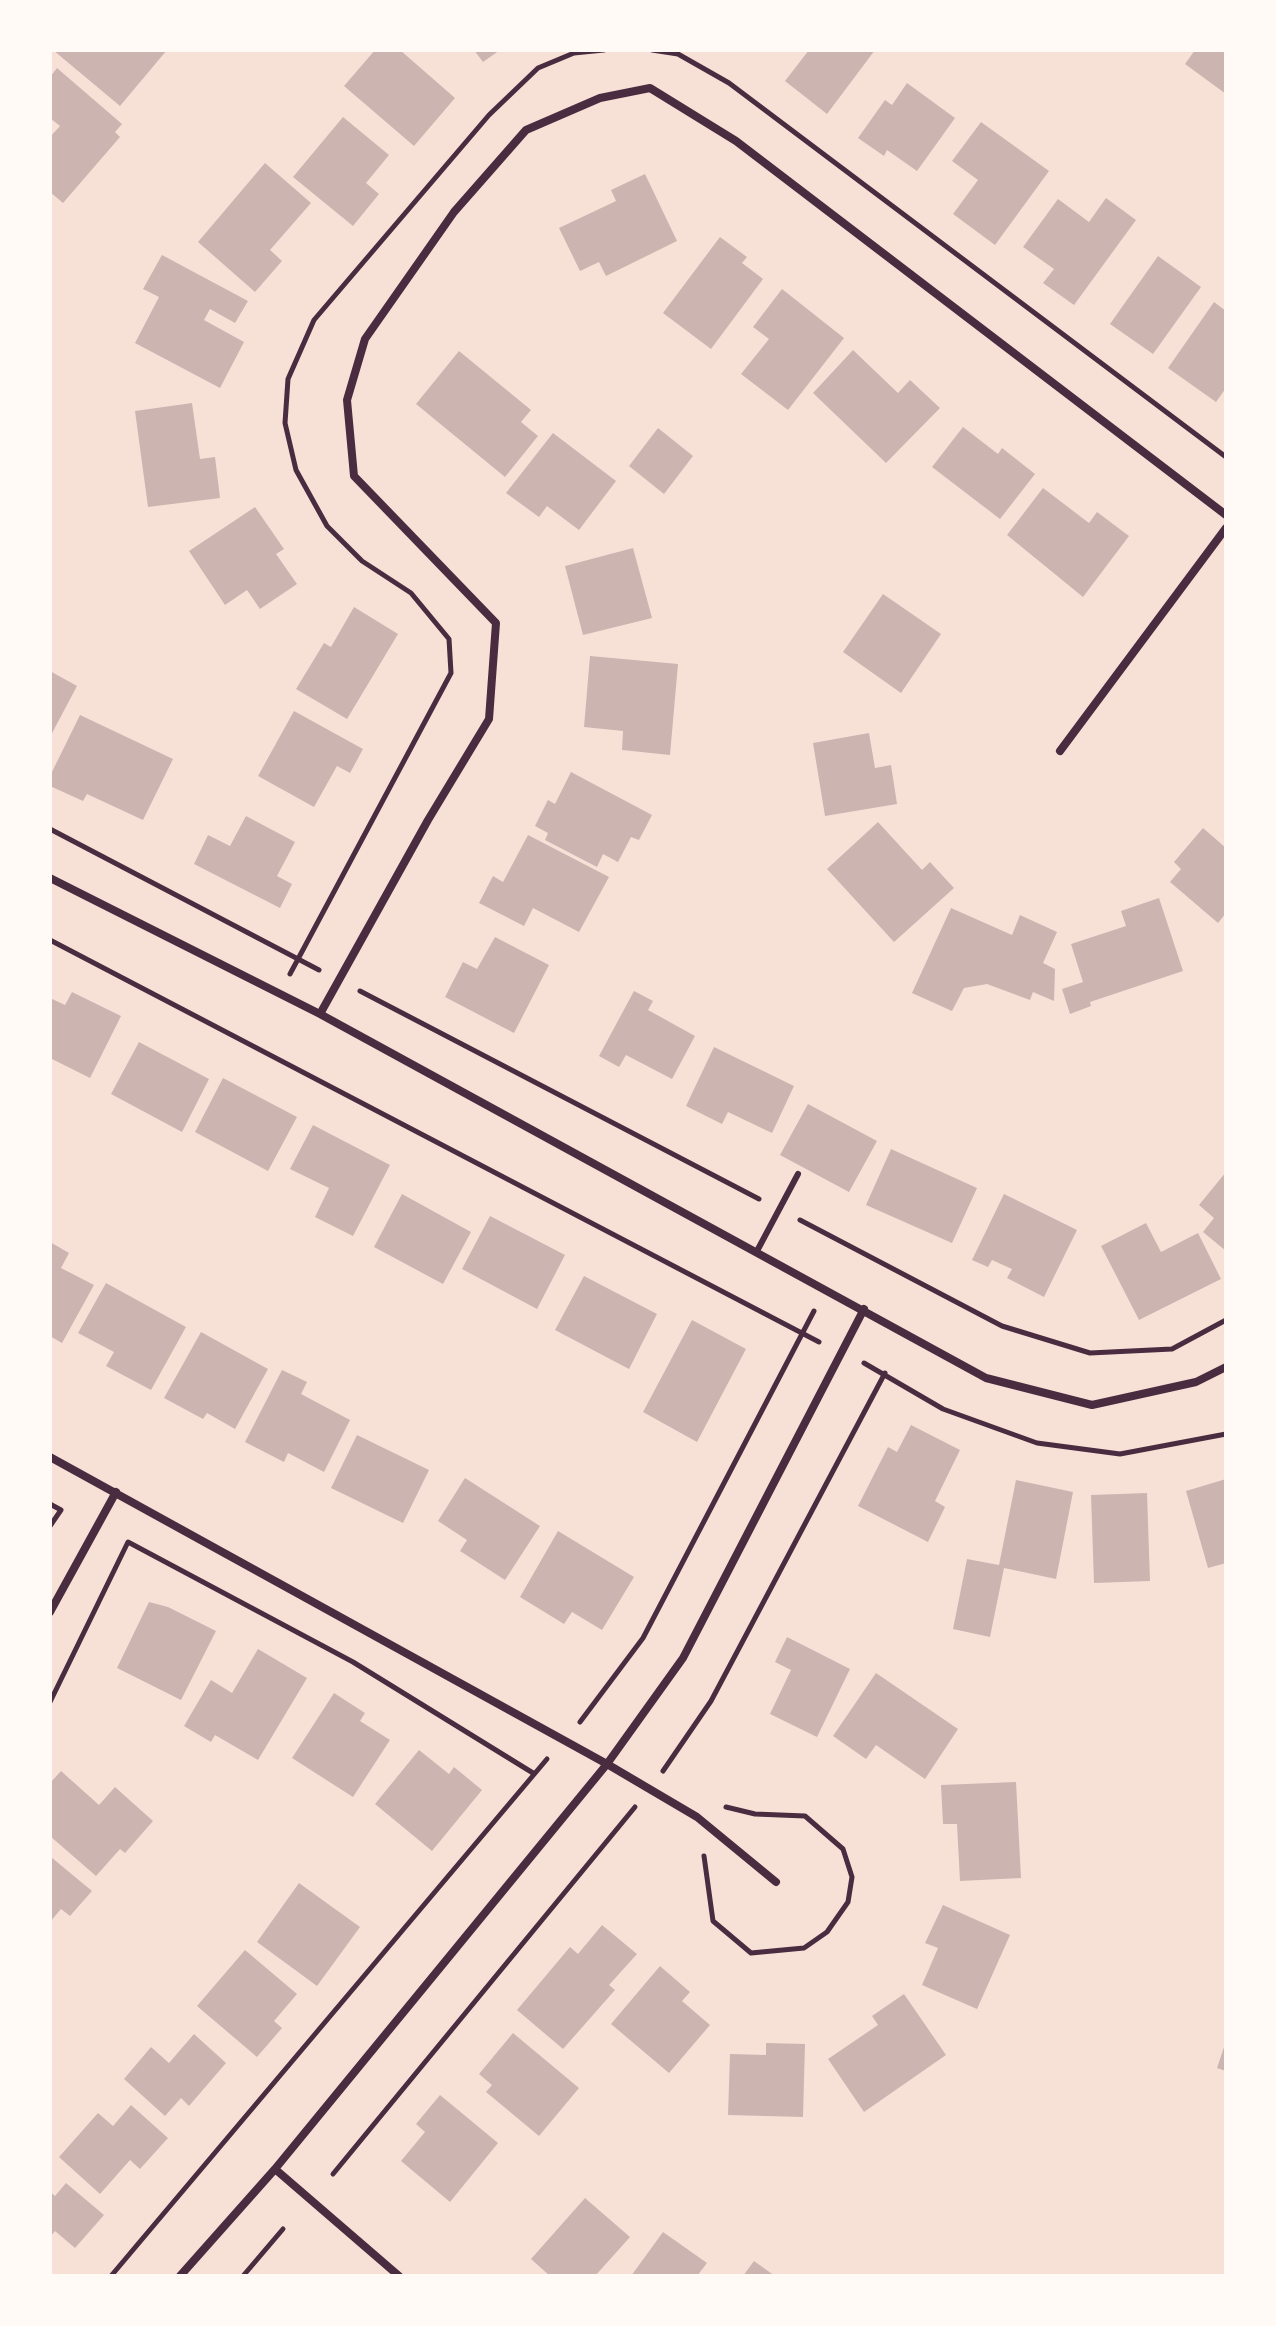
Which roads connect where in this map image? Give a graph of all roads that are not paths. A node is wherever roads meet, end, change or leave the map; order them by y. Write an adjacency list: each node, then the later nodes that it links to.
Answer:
1 (1226, 515): 5 (street)
2 (1226, 528): 3 (street)
3 (1060, 751)
4 (50, 878): 5 (street)
5 (320, 1014): 7 (street)
6 (798, 1174): 7 (lane)
7 (757, 1251): 8 (street)
8 (864, 1309): 9 (street); 13 (street)
9 (1226, 1367)
10 (50, 1457): 11 (street)
11 (116, 1492): 12 (street); 13 (street)
12 (50, 1612)
13 (607, 1764): 14 (street); 15 (street)
14 (776, 1882)
15 (275, 2169): 16 (street); 17 (street)
16 (180, 2276)
17 (399, 2276)

